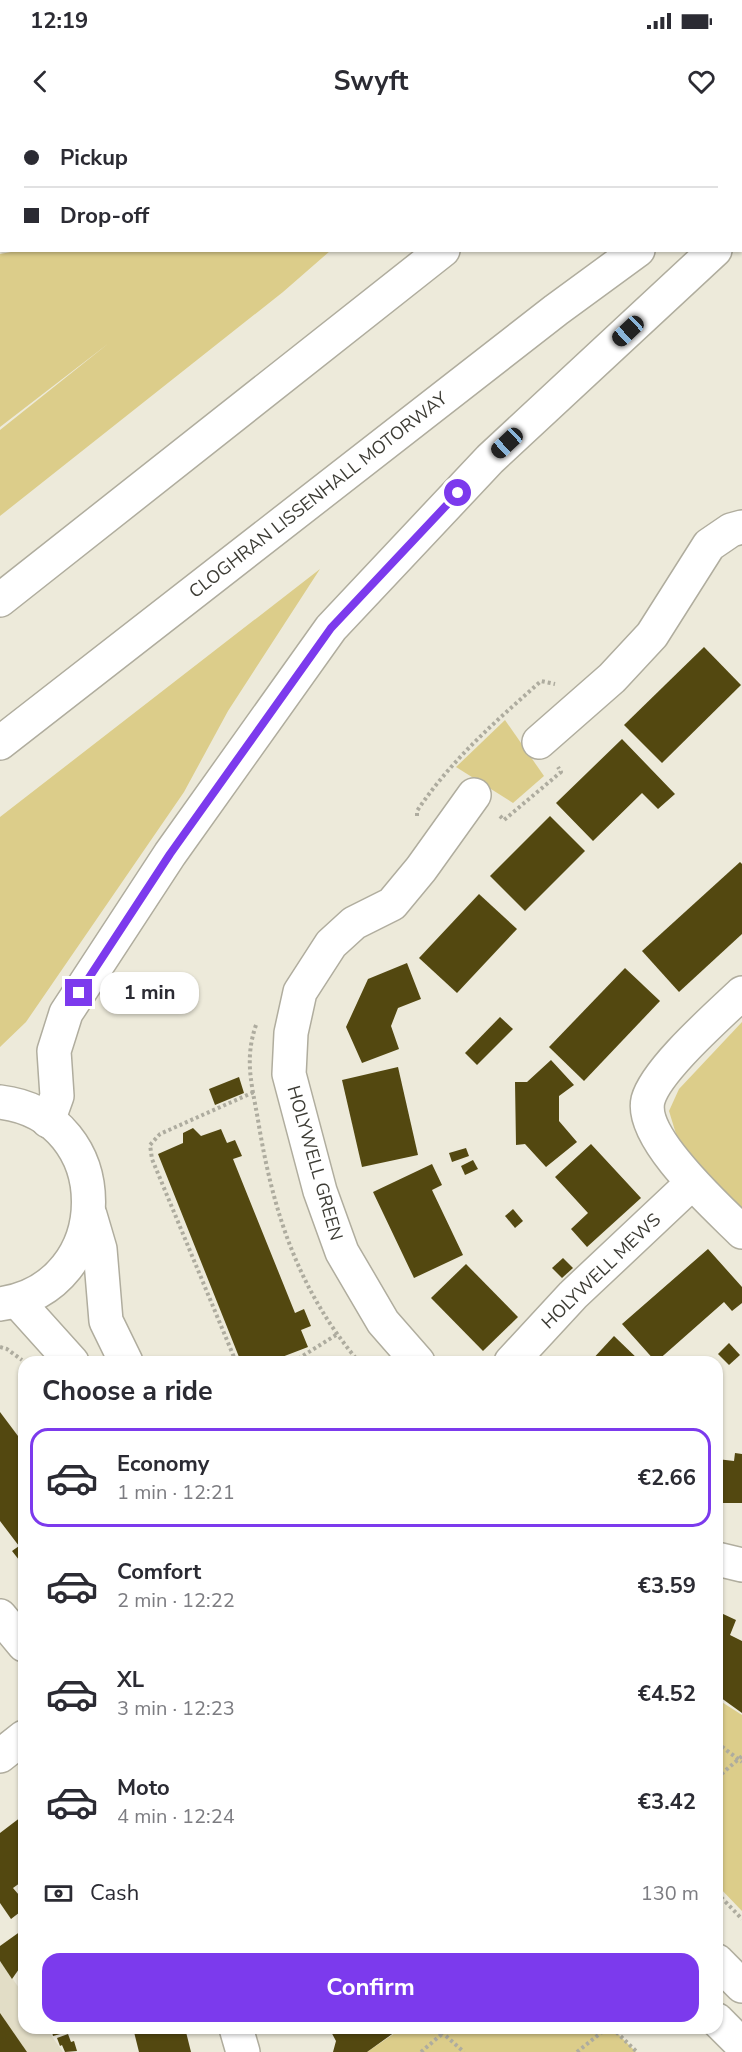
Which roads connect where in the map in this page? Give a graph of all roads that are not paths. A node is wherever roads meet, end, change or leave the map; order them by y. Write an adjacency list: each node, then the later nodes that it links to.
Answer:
1 (440, 252): 5 (main road)
2 (635, 252): 6 (main road, CLOGHRAN LISSENHALL MOTORWAY)
3 (713, 252): 11 (main road)
4 (742, 527): 7 (main road)
5 (0, 600)
6 (0, 742)
7 (539, 742)
8 (474, 795): 18 (main road, HOLYWELL GREEN)
9 (742, 993): 12 (main road)
10 (0, 1102): 11 (main road)
11 (48, 1121): 13 (main road)
12 (692, 1183): 14 (main road); 19 (main road, HOLYWELL MEWS)
13 (90, 1213): 15 (main road); 17 (main road)
14 (742, 1232)
15 (9, 1303): 16 (main road)
16 (66, 1356)
17 (123, 1356)
18 (413, 1356)
19 (517, 1356)
20 (723, 1560): 21 (main road)
21 (742, 1565)
22 (0, 1616): 23 (main road)
23 (18, 1638)
24 (18, 1742): 25 (main road)
25 (0, 1756)
26 (723, 1967): 27 (main road)
27 (742, 1986)
28 (723, 2026): 30 (main road)
29 (238, 2034): 31 (main road)
30 (742, 2045)
31 (243, 2052)

